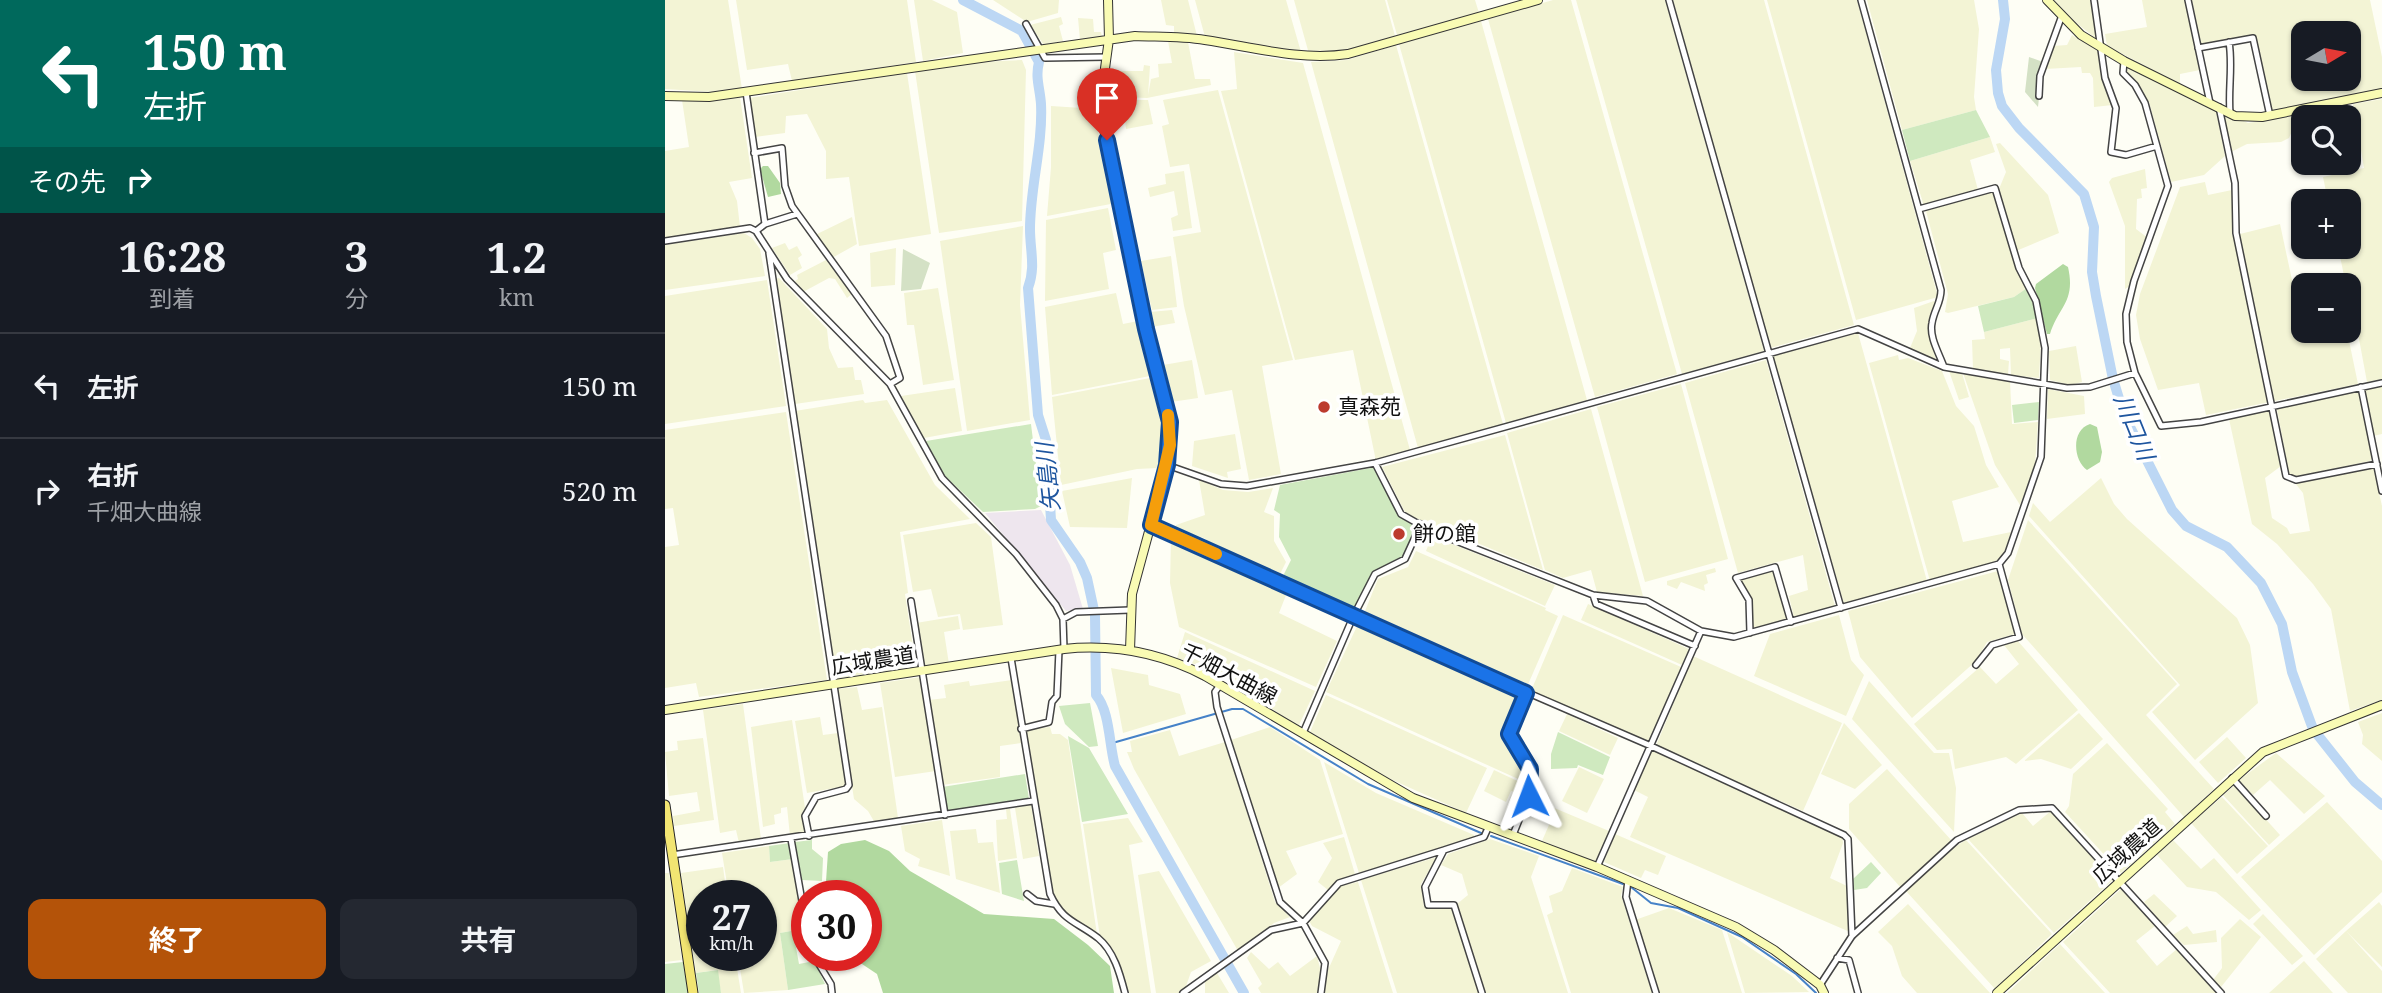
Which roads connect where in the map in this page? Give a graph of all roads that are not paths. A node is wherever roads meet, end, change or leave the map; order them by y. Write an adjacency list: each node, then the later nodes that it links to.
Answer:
1 (1108, 0): 10 (street)
2 (1538, 0): 10 (street)
3 (1669, 0): 32 (street)
4 (1861, 0): 26 (street)
5 (2094, 0): 13 (street)
6 (2188, 0): 14 (street)
7 (2048, 2): 8 (street)
8 (2061, 18): 13 (street); 20 (street)
9 (1026, 24): 12 (street)
10 (1109, 39): 12 (street); 15 (street)
11 (2229, 42): 14 (street); 22 (street); 23 (street)
12 (1042, 48): 15 (street); 17 (street)
13 (2103, 48): 16 (street); 24 (street)
14 (2198, 48): 21 (street)
15 (1107, 57): 42 (street)
16 (2124, 61): 21 (street); 24 (street)
17 (746, 92): 19 (street); 25 (street)
18 (2382, 93): 23 (street)
19 (665, 96)
20 (2039, 96)
21 (2215, 105): 22 (street); 39 (street)
22 (2230, 113): 23 (street)
23 (2270, 116)
24 (2157, 146): 34 (street)
25 (754, 153): 27 (street); 28 (street)
26 (1919, 209): 33 (street); 35 (street)
27 (797, 214): 28 (street); 37 (street)
28 (765, 223): 29 (street)
29 (756, 231): 30 (street); 31 (street)
30 (665, 241)
31 (769, 249): 37 (street); 62 (street)
32 (1768, 353): 33 (street); 40 (street); 49 (street)
33 (1944, 367): 35 (street)
34 (2134, 373): 35 (street); 39 (street)
35 (2044, 383): 46 (street)
36 (2382, 383): 38 (street)
37 (890, 384): 52 (street)
38 (2361, 387): 39 (street); 41 (street)
39 (2272, 407): 41 (street)
40 (1375, 463): 42 (street); 44 (street)
41 (2377, 464): 43 (street)
42 (1167, 465): 45 (street)
43 (2382, 491)
44 (1420, 524): 47 (street); 51 (street)
45 (1151, 525): 50 (street); 51 (street)
46 (1999, 564): 49 (street); 60 (street)
47 (1593, 595): 54 (street); 56 (street)
48 (911, 601): 61 (street)
49 (1840, 608): 53 (street)
50 (1130, 610): 52 (street); 58 (street)
51 (1353, 617): 64 (street); 68 (street)
52 (1063, 619): 57 (street)
53 (1791, 622): 55 (street); 55 (street)
54 (1701, 631): 55 (street); 56 (street)
55 (1750, 633)
56 (1695, 646): 69 (street)
57 (1061, 650): 58 (street, 広域農道); 59 (street, 広域農道); 67 (street)
58 (1130, 650): 63 (street, 千畑大曲線)
59 (1011, 658): 61 (street, 広域農道); 67 (street)
60 (1976, 665)
61 (922, 671): 62 (street, 広域農道); 73 (street)
62 (832, 685): 66 (street, 広域農道); 77 (street)
63 (1220, 685): 68 (street, 千畑大曲線); 87 (street)
64 (1526, 693): 69 (street); 76 (street)
65 (2382, 705): 70 (street, 広域農道)
66 (665, 710)
67 (1021, 729): 71 (street)
68 (1302, 734): 75 (street, 千畑大曲線)
69 (1651, 746): 81 (street); 88 (street)
70 (2232, 778): 74 (street); 84 (street, 広域農道)
71 (1033, 801): 73 (street); 86 (street)
72 (665, 805): 80 (main road)
73 (945, 815): 77 (street)
74 (2266, 816)
75 (1489, 826): 76 (street, 千畑大曲線); 79 (street)
76 (1513, 835): 81 (street, 千畑大曲線)
77 (809, 836): 78 (street)
78 (791, 839): 80 (street); 82 (street)
79 (1444, 850): 87 (street); 97 (street)
80 (673, 855): 92 (main road)
81 (1597, 867): 83 (street, 千畑大曲線)
82 (798, 880)
83 (1628, 880): 91 (street, 千畑大曲線); 98 (street)
84 (2119, 881): 88 (street); 100 (street, 広域農道); 101 (street)
85 (1027, 894): 86 (street)
86 (1054, 904): 94 (street)
87 (1303, 923): 95 (street); 96 (street)
88 (1852, 936): 89 (street)
89 (1837, 958): 91 (street); 99 (street)
90 (823, 971): 93 (street)
91 (1822, 989)
92 (693, 993)
93 (832, 993)
94 (1125, 993)
95 (1183, 993)
96 (1321, 993)
97 (1482, 993)
98 (1656, 993)
99 (1858, 993)
100 (1997, 993)
101 (2221, 993)

